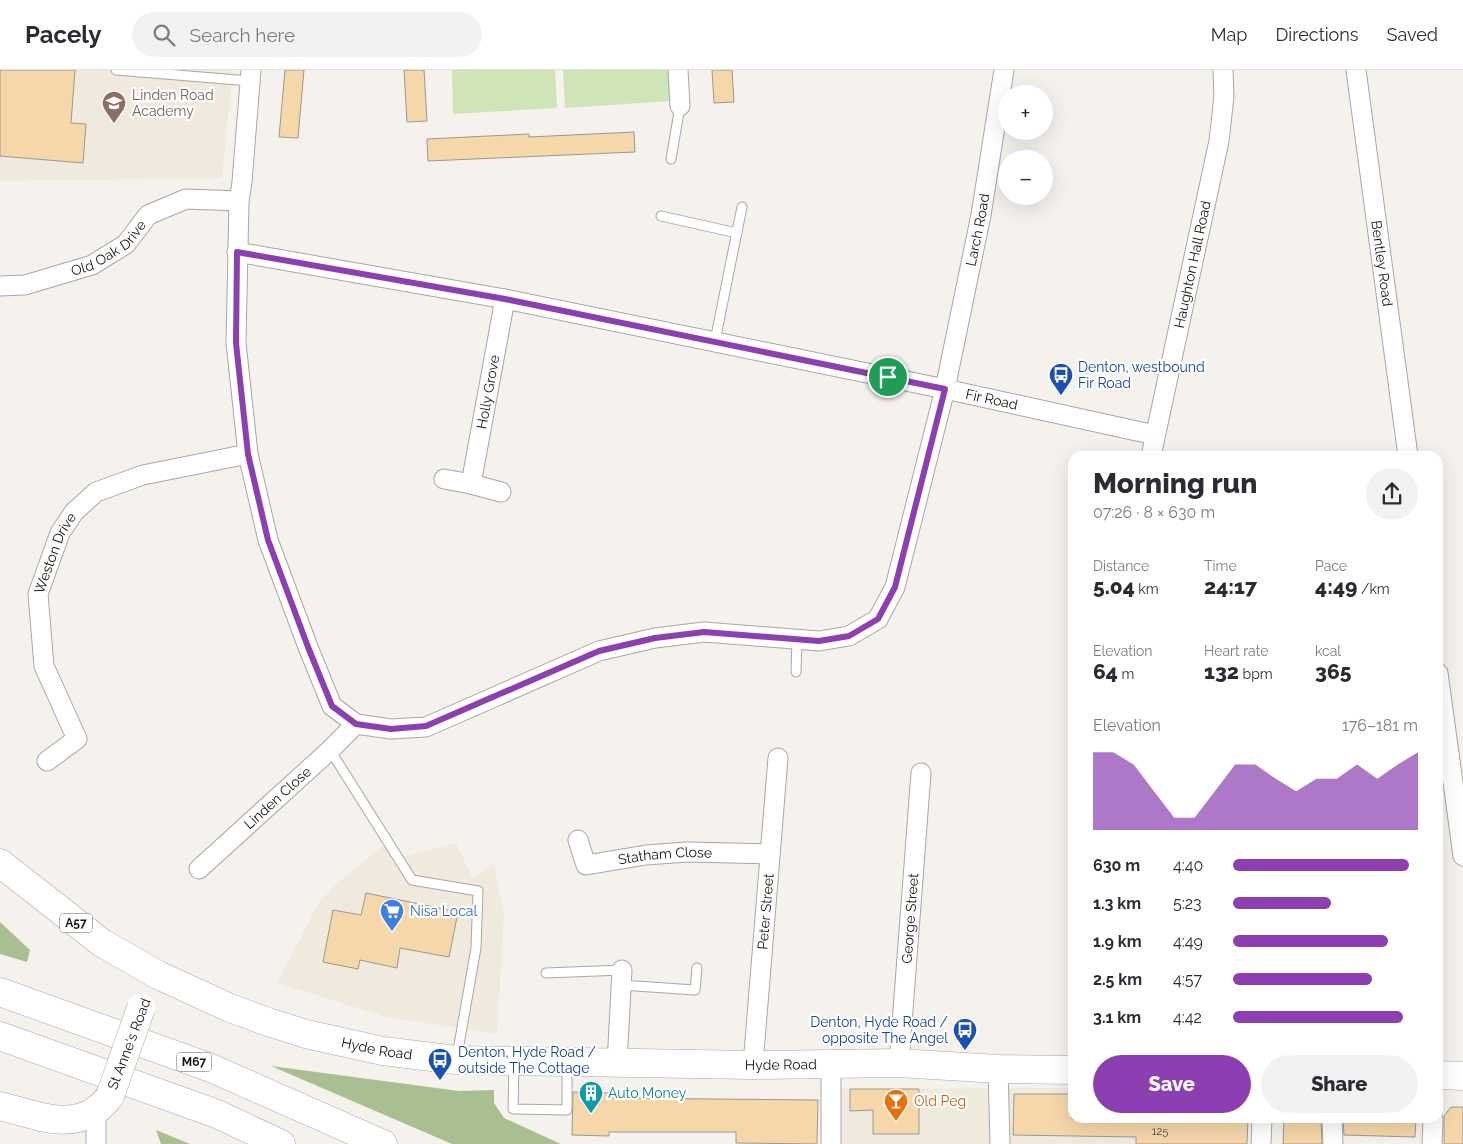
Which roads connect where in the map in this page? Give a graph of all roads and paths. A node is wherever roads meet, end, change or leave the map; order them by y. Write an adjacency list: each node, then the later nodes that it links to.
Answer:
1 (116, 70): 6 (lane)
2 (678, 70): 7 (street)
3 (1004, 70): 17 (street, Larch Road)
4 (1222, 70): 18 (street, Haughton Hall Road)
5 (1356, 70): 20 (street, Bentley Road)
6 (250, 76): 9 (street)
7 (680, 106): 8 (lane)
8 (671, 159)
9 (239, 201): 13 (street); 14 (street, Old Oak Drive)
10 (742, 206): 12 (lane)
11 (660, 216): 12 (lane)
12 (737, 233): 16 (lane)
13 (237, 252): 15 (street, Fir Road); 21 (street)
14 (0, 286)
15 (505, 299): 16 (street, Fir Road); 23 (street, Holly Grove)
16 (715, 341): 17 (street, Fir Road)
17 (945, 389): 18 (street, Fir Road); 25 (street, Larch Road)
18 (1156, 435): 19 (street, Haughton Hall Road)
19 (1152, 451)
20 (1407, 451)
21 (248, 454): 28 (street); 31 (street, Weston Drive)
22 (444, 479): 23 (street)
23 (471, 484): 24 (street)
24 (501, 492)
25 (797, 639): 26 (lane); 28 (street, Larch Road)
26 (796, 672)
27 (1443, 710): 35 (street)
28 (356, 724): 29 (street, Linden Close)
29 (330, 750): 37 (street, Linden Close); 44 (lane)
30 (778, 758): 34 (street, Peter Street)
31 (47, 761)
32 (921, 773): 47 (street, George Street)
33 (578, 840): 34 (street, Statham Close)
34 (770, 854): 49 (street, Peter Street)
35 (1463, 856)
36 (0, 863): 40 (main road, Hyde Road / A57)
37 (199, 870)
38 (697, 968): 41 (lane)
39 (546, 973): 41 (lane)
40 (158, 974): 44 (main road, Hyde Road / A57); 55 (main road, St Anne's Road, bridge)
41 (622, 978): 48 (street)
42 (0, 992): 62 (main road, M67)
43 (0, 1036): 61 (main road)
44 (456, 1060): 45 (main road, Hyde Road / A57)
45 (514, 1062): 46 (main road, Hyde Road / A57); 46 (lane)
46 (567, 1063): 48 (main road, Hyde Road / A57)
47 (899, 1063): 50 (main road, Hyde Road / A57); 51 (main road, Hyde Road / A57)
48 (616, 1064): 49 (main road, Hyde Road / A57)
49 (753, 1065): 50 (main road, Hyde Road / A57)
50 (831, 1065): 63 (street)
51 (998, 1069): 52 (main road, Hyde Road / A57); 64 (street)
52 (1068, 1070)
53 (1443, 1075): 54 (main road)
54 (1463, 1076)
55 (103, 1103): 56 (main road); 60 (street, St Anne's Road)
56 (0, 1106)
57 (1262, 1123): 65 (street)
58 (1332, 1123): 66 (street)
59 (1433, 1123): 67 (street)
60 (96, 1144)
61 (281, 1144)
62 (383, 1144)
63 (831, 1144)
64 (1000, 1144)
65 (1261, 1144)
66 (1333, 1144)
67 (1432, 1144)

